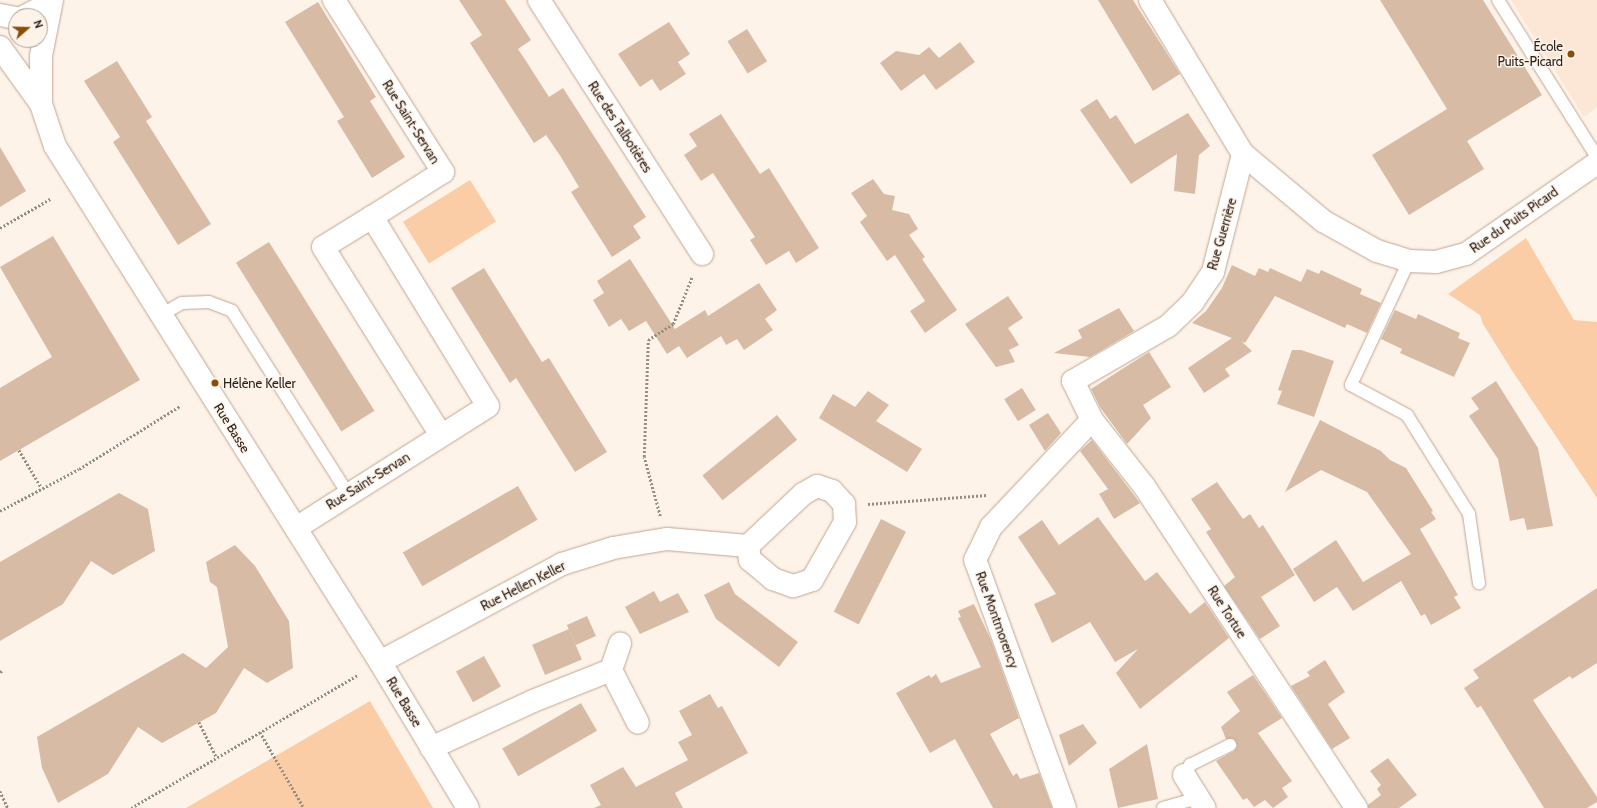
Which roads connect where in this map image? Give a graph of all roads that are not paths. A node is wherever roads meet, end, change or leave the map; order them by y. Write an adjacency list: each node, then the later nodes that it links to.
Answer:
1 (334, 0): 12 (street, Rue Saint-Servan)
2 (539, 0): 13 (street, Rue des Talbotières)
3 (1150, 0): 9 (street)
4 (1498, 0): 10 (lane)
5 (50, 2): 6 (street); 8 (street)
6 (39, 8)
7 (0, 47): 8 (street, Rue Basse)
8 (42, 104): 15 (street, Rue Basse)
9 (1243, 154): 14 (street, Rue du Puits Picard); 16 (street, Rue Guerrière)
10 (1597, 157)
11 (1597, 163): 14 (street, Rue du Puits Picard)
12 (372, 217): 17 (street, Rue Saint-Servan); 17 (street, Rue Saint-Servan)
13 (702, 254)
14 (1409, 261): 21 (lane)
15 (161, 315): 18 (lane); 19 (street, Rue Basse)
16 (1092, 420): 31 (street, Rue Montmorency); 33 (street, Rue Tortue)
17 (441, 435): 18 (street, Rue Saint-Servan)
18 (348, 494): 19 (street, Rue Saint-Servan)
19 (296, 528): 23 (street, Rue Basse)
20 (748, 546): 20 (street); 23 (street, Rue Hellen Keller)
21 (1479, 583)
22 (620, 644): 24 (street)
23 (380, 662): 27 (street, Rue Basse)
24 (610, 670): 25 (street); 27 (street)
25 (638, 723)
26 (1230, 745): 28 (lane)
27 (431, 748): 30 (street, Rue Basse)
28 (1185, 776): 29 (street)
29 (1202, 803): 32 (lane)
30 (468, 808)
31 (1065, 808)
32 (1163, 808)
33 (1356, 808)

